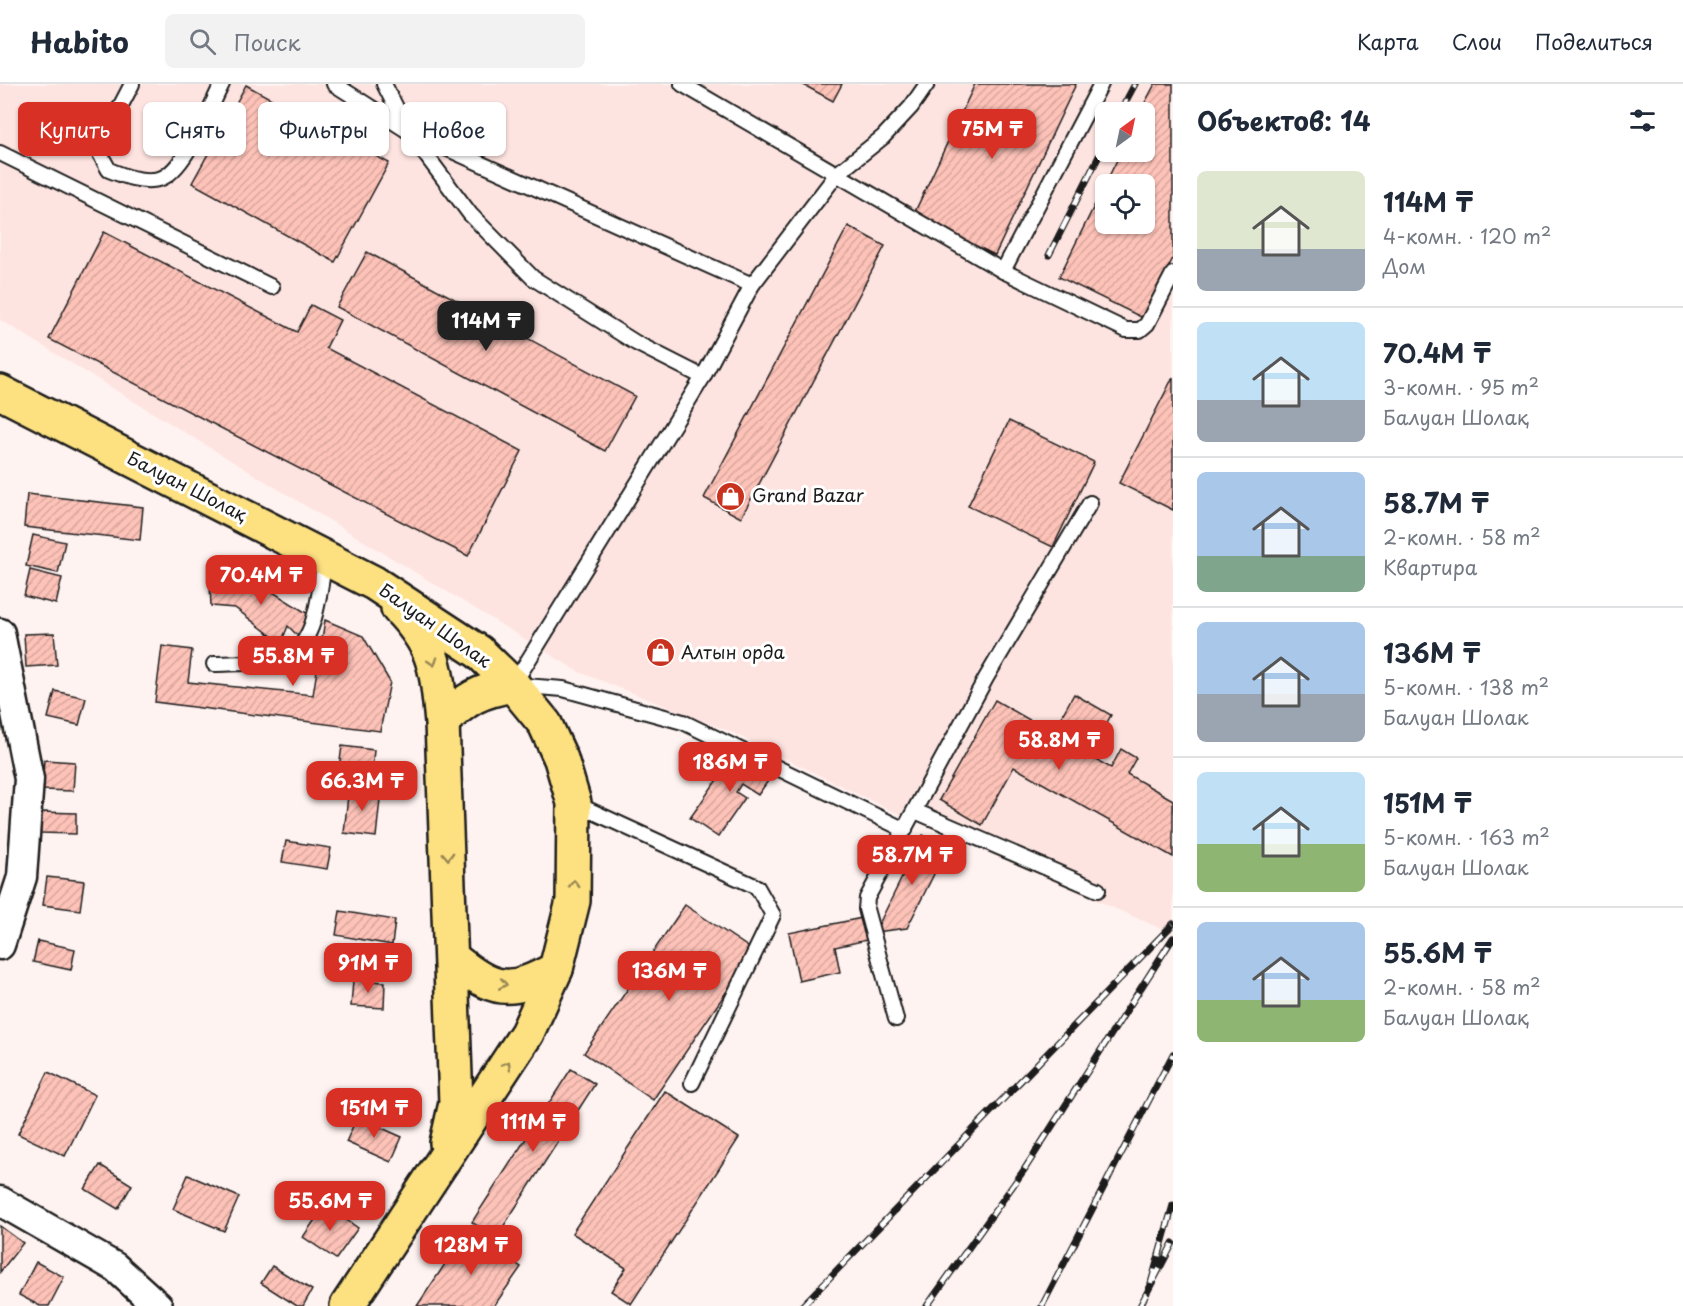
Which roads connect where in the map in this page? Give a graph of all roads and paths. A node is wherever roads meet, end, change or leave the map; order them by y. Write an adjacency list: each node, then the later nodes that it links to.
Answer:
1 (132, 84): 2 (lane)
2 (222, 84)
3 (334, 84): 9 (lane)
4 (384, 84): 8 (lane)
5 (682, 84): 13 (lane)
6 (927, 84): 13 (lane)
7 (1101, 84): 14 (lane)
8 (401, 117)
9 (401, 127)
10 (0, 153): 17 (lane)
11 (427, 156): 18 (lane)
12 (464, 156): 16 (lane)
13 (837, 174): 14 (lane); 16 (lane)
14 (1004, 271): 15 (lane)
15 (1173, 274)
16 (752, 285): 18 (lane)
17 (272, 287)
18 (703, 377): 25 (lane)
19 (0, 392): 21 (main road, Балуан Шолақ)
20 (1090, 503): 28 (lane)
21 (325, 558): 22 (main road, Балуан Шолақ); 24 (lane)
22 (374, 584): 25 (main road, Балуан Шолак); 26 (main road, one-way to 26)
23 (0, 633): 31 (street)
24 (214, 664)
25 (513, 685): 26 (main road); 27 (main road, Балуан Шолак); 29 (lane)
26 (442, 722): 32 (main road, one-way to 32)
27 (574, 803): 33 (main road, Балуан Шолак, one-way to 27); 35 (lane)
28 (915, 811): 29 (lane); 30 (lane)
29 (905, 830): 34 (lane)
30 (1098, 890)
31 (0, 945)
32 (452, 958): 33 (main road, one-way to 33); 36 (main road)
33 (556, 969): 36 (main road, Балуан Шолак, one-way to 33)
34 (896, 1019)
35 (692, 1083)
36 (429, 1183): 39 (main road)
37 (0, 1201): 38 (street)
38 (158, 1306)
39 (347, 1306)

